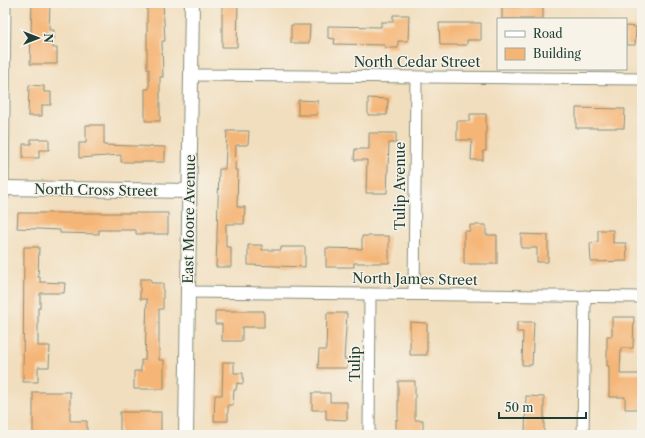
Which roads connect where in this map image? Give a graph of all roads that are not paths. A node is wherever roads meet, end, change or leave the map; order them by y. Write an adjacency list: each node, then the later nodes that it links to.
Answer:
1 (5, 3): 6 (street)
2 (192, 3): 3 (street, East Moore Avenue)
3 (191, 75): 4 (street, North Cedar Street); 7 (street, East Moore Avenue)
4 (416, 77): 5 (street, North Cedar Street); 11 (street, Tulip Avenue)
5 (642, 79)
6 (3, 188): 7 (street, North Cross Street); 8 (street)
7 (189, 191): 9 (street, East Moore Avenue)
8 (3, 196)
9 (188, 292): 10 (street, North James Street); 14 (street, East Moore Avenue)
10 (370, 294): 11 (street, North James Street); 15 (street, Tulip)
11 (414, 294): 12 (street, North James Street)
12 (585, 296): 13 (street, North James Street); 16 (street)
13 (642, 297)
14 (186, 435)
15 (369, 435)
16 (583, 435)

